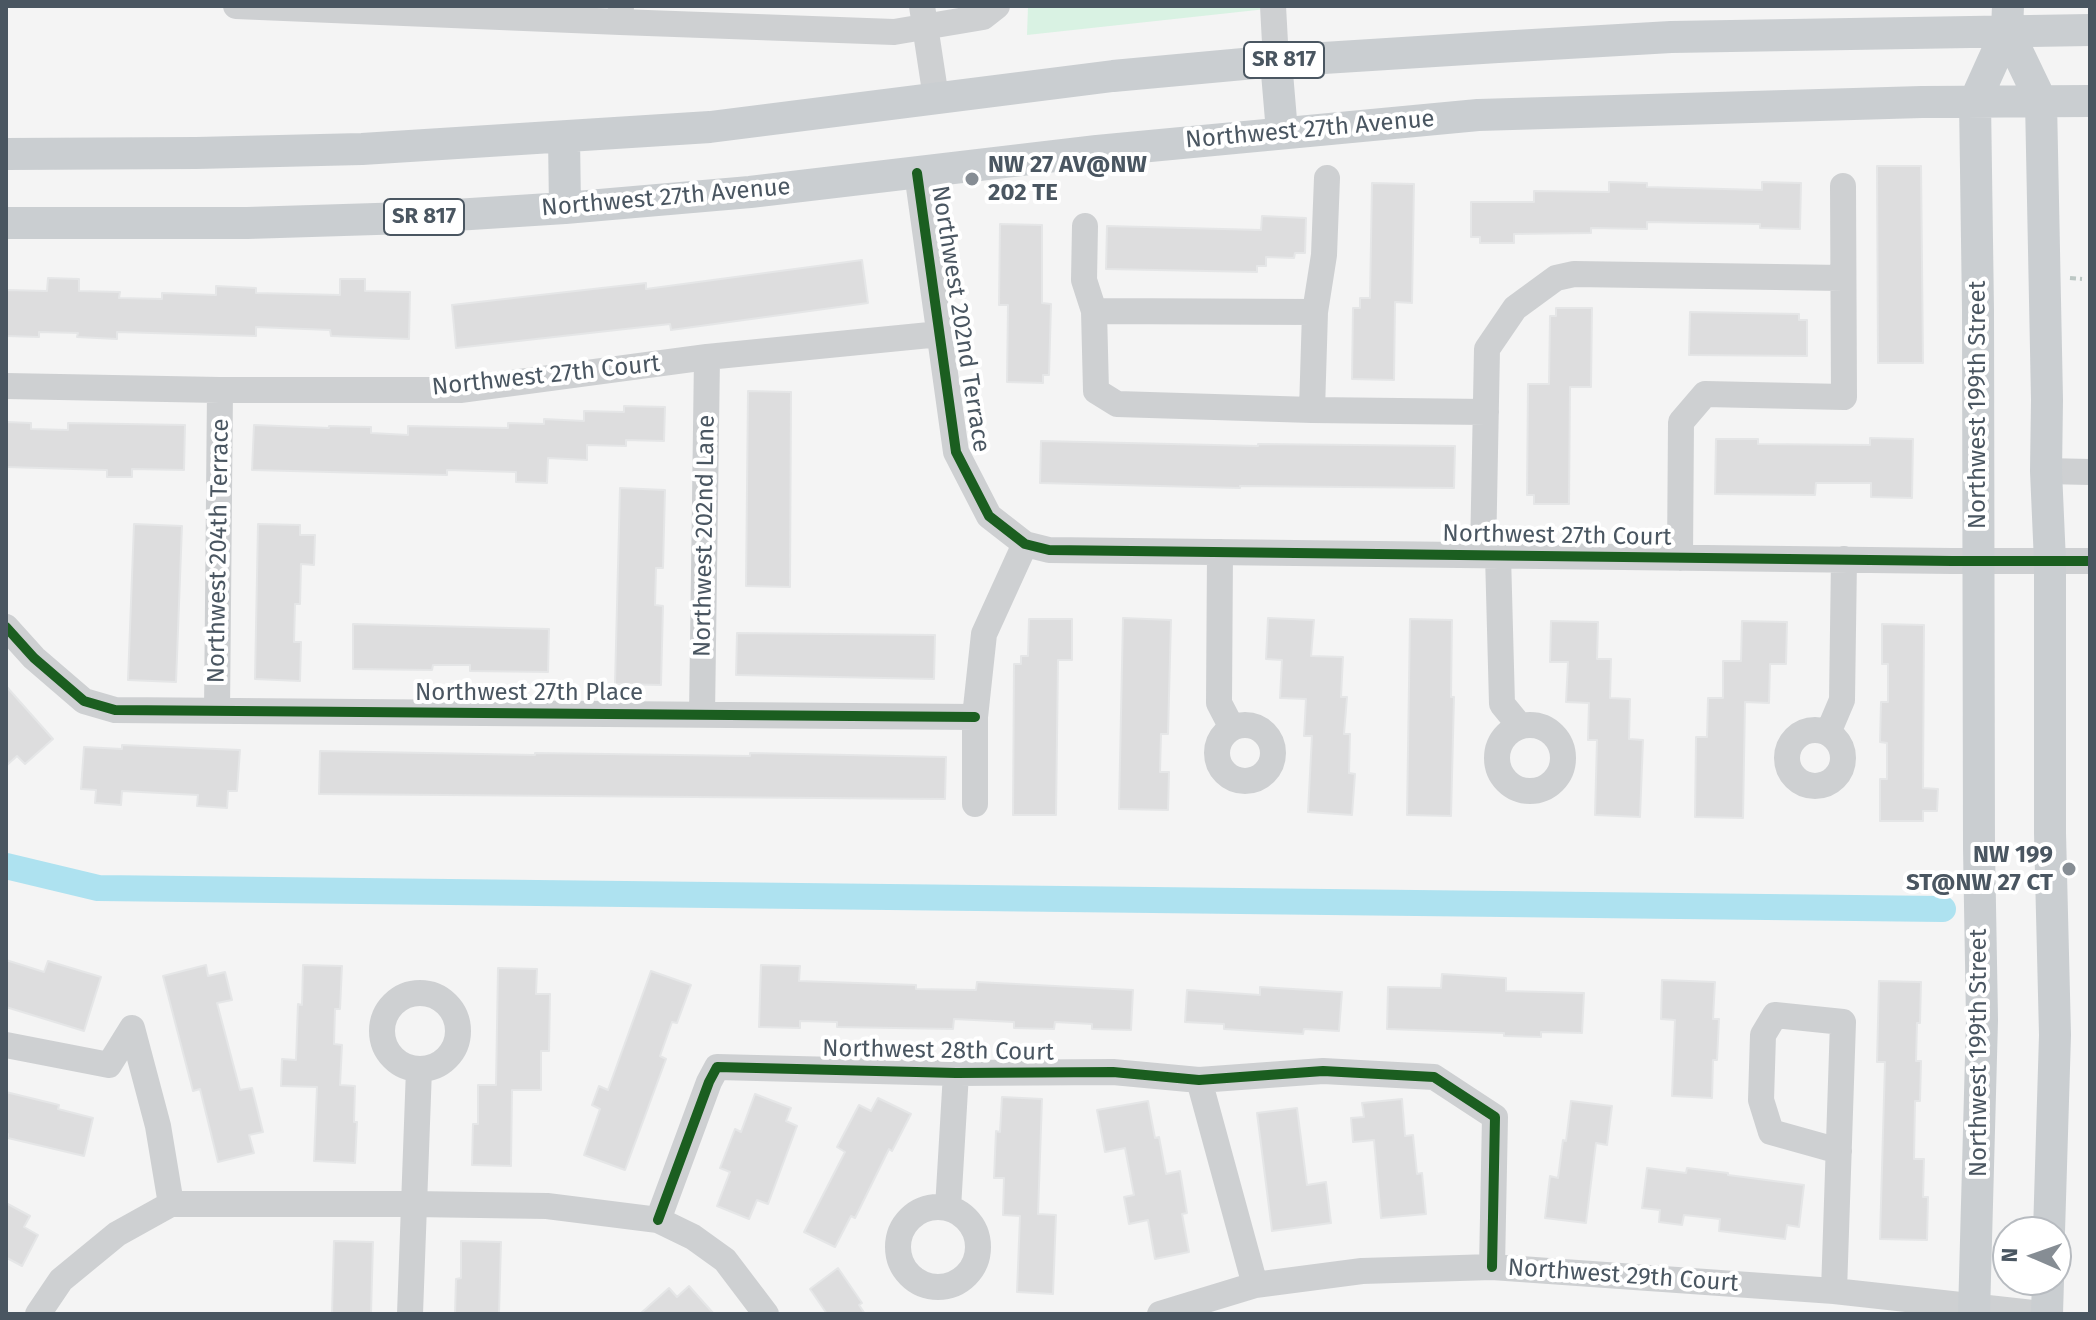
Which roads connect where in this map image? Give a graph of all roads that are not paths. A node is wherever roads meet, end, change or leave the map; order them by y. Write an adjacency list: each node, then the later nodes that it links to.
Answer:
1 (236, 6): 4 (street)
2 (997, 6): 7 (street)
3 (1273, 6): 10 (street)
4 (464, 10): 5 (street)
5 (621, 14): 6 (street)
6 (677, 15): 7 (street)
7 (924, 17): 11 (street)
8 (2008, 18): 9 (main road, SR 817); 10 (main road, SR 817); 12 (main road, Northwest 199th Street); 13 (main road)
9 (2090, 30)
10 (1276, 61): 11 (main road, SR 817); 15 (main road)
11 (936, 98): 16 (main road, SR 817)
12 (1975, 101): 13 (main road, Northwest 27th Avenue / SR 817); 15 (main road, Northwest 27th Avenue / SR 817); 40 (main road, Northwest 199th Street)
13 (2041, 101): 14 (main road, Northwest 27th Avenue / SR 817); 33 (main road)
14 (2090, 101)
15 (1282, 132): 18 (main road, Northwest 27th Avenue / SR 817)
16 (564, 137): 17 (main road, SR 817); 21 (main road)
17 (6, 154)
18 (917, 173): 21 (main road, Northwest 27th Avenue / SR 817); 27 (street, Northwest 202nd Terrace)
19 (1327, 178): 26 (street)
20 (1843, 186): 24 (street)
21 (565, 208): 22 (main road, Northwest 27th Avenue / SR 817)
22 (6, 223)
23 (1085, 226): 25 (street)
24 (1843, 278): 32 (street); 38 (street)
25 (1094, 311): 26 (street); 31 (street)
26 (1315, 312): 31 (street)
27 (940, 334): 28 (street, Northwest 27th Court); 35 (street, Northwest 202nd Terrace)
28 (707, 357): 30 (street, Northwest 27th Court); 45 (street, Northwest 202nd Lane)
29 (6, 386): 30 (street, Northwest 27th Court)
30 (220, 390): 44 (street, Northwest 204th Terrace)
31 (1312, 410): 32 (street)
32 (1486, 412): 37 (street)
33 (2046, 471): 34 (street); 42 (main road)
34 (2090, 472)
35 (1025, 544): 36 (street, Northwest 27th Court); 46 (street)
36 (1220, 552): 37 (street, Northwest 27th Court); 48 (street)
37 (1490, 555): 38 (street, Northwest 27th Court); 47 (street)
38 (1680, 558): 39 (street, Northwest 27th Court)
39 (1844, 559): 40 (street, Northwest 27th Court); 49 (street)
40 (1978, 561): 42 (street, Northwest 27th Court); 64 (main road, Northwest 199th Street)
41 (2090, 561): 42 (street, Northwest 27th Court)
42 (2050, 562): 59 (main road)
43 (6, 627): 44 (street, Northwest 27th Place)
44 (217, 711): 45 (street, Northwest 27th Place)
45 (702, 715): 46 (street, Northwest 27th Place)
46 (975, 717): 50 (street)
47 (1520, 726)
48 (1232, 728)
49 (1828, 733)
50 (975, 804)
51 (6, 1045): 56 (street)
52 (419, 1069): 57 (street)
53 (956, 1073): 54 (street, Northwest 28th Court); 58 (street, Northwest 28th Court); 60 (street, Northwest 28th Court)
54 (1199, 1080): 61 (street, Northwest 28th Court); 62 (street)
55 (1839, 1151): 55 (street); 63 (street)
56 (171, 1204): 57 (street); 65 (street)
57 (413, 1204): 60 (street); 66 (street)
58 (948, 1208)
59 (2049, 1216)
60 (658, 1220): 67 (street)
61 (1492, 1267): 62 (street, Northwest 29th Court); 63 (street, Northwest 29th Court)
62 (1255, 1285): 68 (street, Northwest 29th Court)
63 (1834, 1291): 64 (street, Northwest 29th Court)
64 (1974, 1310): 69 (street, Northwest 29th Court)
65 (38, 1314)
66 (410, 1314)
67 (766, 1314)
68 (1160, 1314)
69 (2044, 1314)

